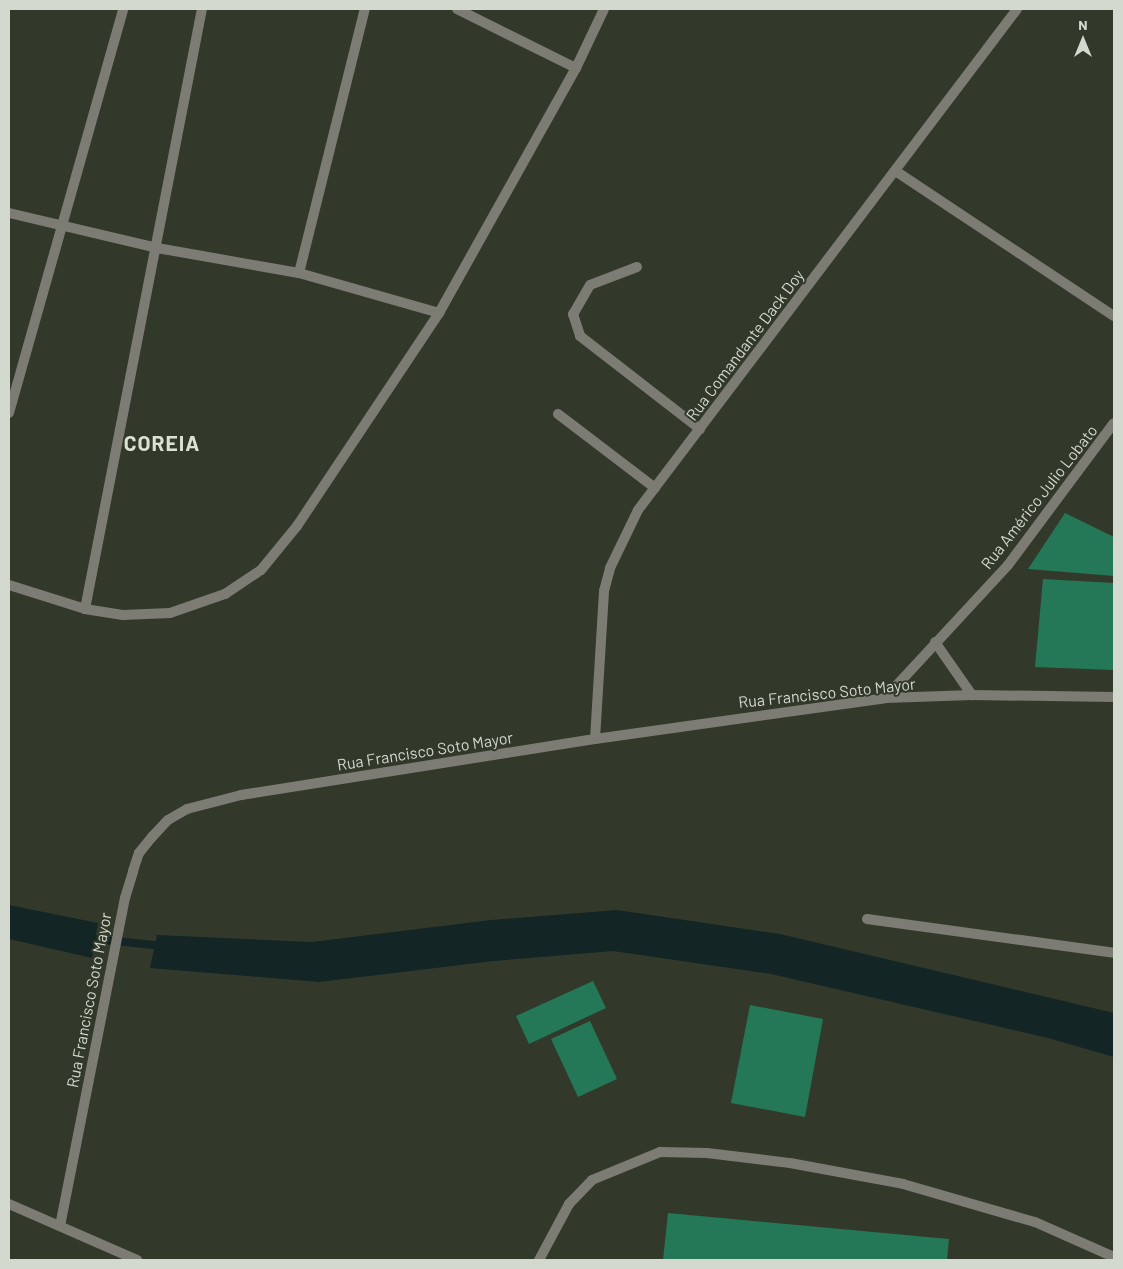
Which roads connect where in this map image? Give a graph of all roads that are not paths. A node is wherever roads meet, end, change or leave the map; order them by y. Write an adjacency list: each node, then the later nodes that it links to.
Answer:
1 (123, 9): 10 (street)
2 (202, 9): 11 (street)
3 (365, 9): 13 (street)
4 (457, 9): 7 (street)
5 (604, 9): 7 (street)
6 (1017, 9): 8 (street, Rua Comandante Dack Doy)
7 (576, 68): 14 (street)
8 (897, 172): 15 (street); 19 (street, Rua Comandante Dack Doy)
9 (9, 213): 10 (street)
10 (60, 225): 11 (street); 16 (street)
11 (157, 248): 13 (street); 22 (street)
12 (637, 267): 19 (street)
13 (299, 273): 14 (street)
14 (438, 313): 22 (street)
15 (1114, 316)
16 (9, 413)
17 (558, 414): 20 (street)
18 (1114, 423): 23 (street, Rua Américo Julio Lobato)
19 (700, 429): 20 (street, Rua Comandante Dack Doy)
20 (655, 488): 27 (street, Rua Comandante Dack Doy)
21 (9, 585): 22 (street)
22 (85, 609)
23 (935, 642): 24 (street); 26 (street, Rua Américo Julio Lobato)
24 (972, 695): 25 (street, Rua Francisco Soto Mayor); 26 (street, Rua Francisco Soto Mayor)
25 (1114, 697)
26 (885, 698): 27 (street, Rua Francisco Soto Mayor)
27 (595, 738): 31 (street, Rua Francisco Soto Mayor)
28 (867, 919): 29 (street)
29 (1114, 953)
30 (9, 1204): 31 (street)
31 (60, 1226): 33 (street)
32 (1114, 1257): 34 (street)
33 (137, 1260)
34 (539, 1260)

